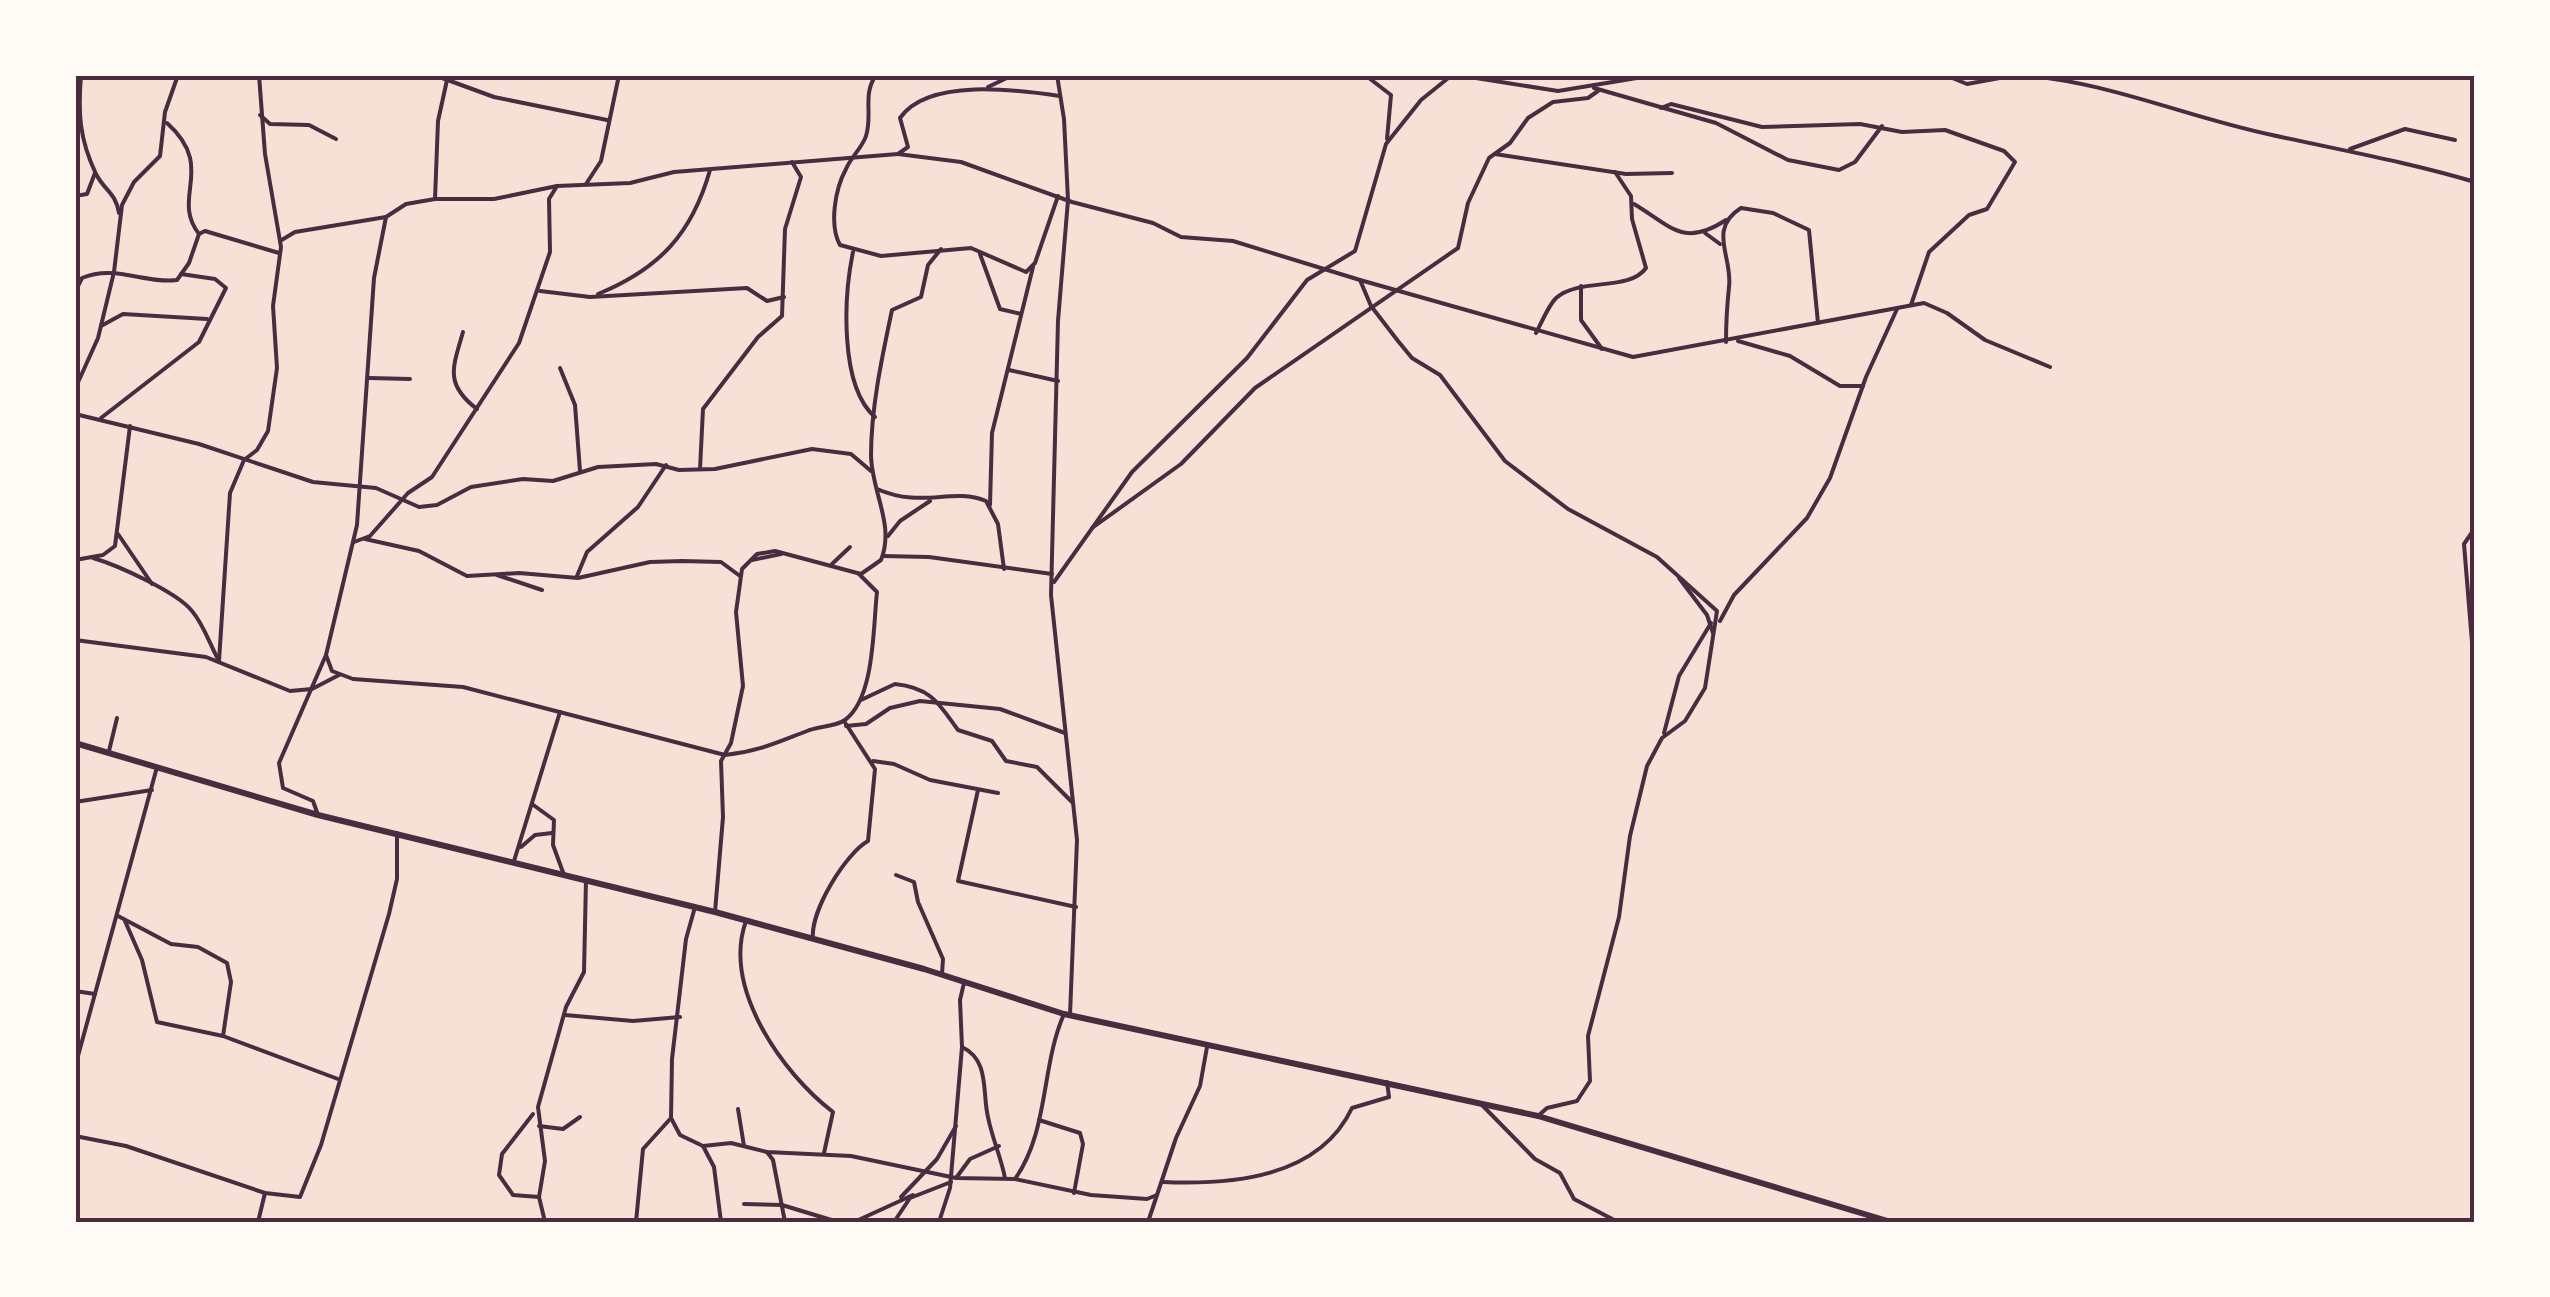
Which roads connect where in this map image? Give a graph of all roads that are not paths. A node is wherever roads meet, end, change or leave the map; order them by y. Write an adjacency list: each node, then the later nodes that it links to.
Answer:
1 (178, 75): 25 (street)
2 (260, 75): 24 (street)
3 (434, 75): 16 (street)
4 (619, 75): 26 (street)
5 (876, 75): 34 (street)
6 (1013, 75): 20 (street)
7 (1056, 75): 22 (street)
8 (1365, 75): 30 (street)
9 (1454, 75): 21 (street); 30 (street)
10 (1655, 75): 21 (street)
11 (1946, 75): 19 (street)
12 (1966, 75): 19 (street)
13 (2016, 75): 17 (street); 19 (street)
14 (2084, 75): 17 (street)
15 (83, 76): 18 (street); 37 (street)
16 (448, 80): 26 (street); 45 (street)
17 (2088, 82): 31 (street)
18 (75, 83)
19 (1970, 84)
20 (984, 89): 22 (street); 32 (street)
21 (1596, 90): 23 (street); 33 (street)
22 (1060, 96): 46 (street)
23 (1661, 108): 27 (street); 27 (street)
24 (260, 115): 28 (street); 53 (street)
25 (164, 120): 48 (street); 52 (street)
26 (607, 120): 41 (street)
27 (1882, 126): 70 (street)
28 (336, 139)
29 (2454, 140): 31 (street)
30 (1386, 144): 60 (street)
31 (2350, 149): 40 (street)
32 (898, 154): 34 (street); 44 (street)
33 (1495, 154): 38 (street); 65 (street)
34 (852, 159): 35 (street); 57 (street)
35 (792, 162): 36 (street); 69 (street)
36 (710, 170): 41 (street); 68 (street)
37 (96, 172): 43 (street); 48 (street)
38 (1615, 172): 39 (street); 47 (street)
39 (1672, 173)
40 (2475, 182)
41 (586, 184): 42 (street)
42 (557, 186): 45 (street); 67 (street)
43 (75, 196)
44 (1058, 196): 46 (street); 59 (street)
45 (435, 199): 49 (street)
46 (1068, 200): 60 (street); 87 (street)
47 (1634, 204): 51 (street); 64 (street)
48 (119, 216): 61 (street)
49 (386, 217): 53 (street); 85 (street)
50 (1726, 220): 51 (street); 54 (street); 75 (street)
51 (1705, 233): 54 (street)
52 (199, 234): 58 (street); 62 (street)
53 (280, 241): 58 (street)
54 (1723, 248): 80 (street)
55 (941, 249): 56 (street); 57 (street); 92 (street)
56 (979, 251): 59 (street); 73 (street)
57 (853, 252): 92 (street)
58 (279, 254): 95 (street)
59 (1033, 267): 73 (street)
60 (1322, 270): 63 (street); 105 (street)
61 (114, 272): 62 (street); 66 (street); 76 (street)
62 (181, 274): 74 (street)
63 (1360, 280): 65 (street); 71 (street)
64 (1581, 286): 78 (street); 81 (street)
65 (1394, 290): 71 (street); 78 (street)
66 (75, 292)
67 (538, 292): 68 (street); 90 (street)
68 (590, 297): 69 (street)
69 (784, 297): 97 (street)
70 (1911, 305): 72 (street); 82 (street)
71 (1371, 306): 105 (street); 118 (street)
72 (1897, 309): 75 (street); 88 (street)
73 (1021, 314): 84 (street)
74 (207, 319): 76 (street); 93 (street)
75 (1818, 324): 79 (street)
76 (101, 326): 89 (street)
77 (463, 332): 90 (street)
78 (1536, 332): 81 (street)
79 (1736, 340): 80 (street); 88 (street)
80 (1726, 342): 81 (street)
81 (1602, 349)
82 (2050, 367)
83 (560, 368): 98 (street)
84 (1008, 370): 87 (street); 104 (street)
85 (369, 378): 86 (street); 100 (street)
86 (410, 378)
87 (1058, 380): 120 (street)
88 (1863, 386): 128 (street)
89 (75, 389)
90 (477, 409): 103 (street)
91 (75, 414): 93 (street)
92 (874, 417): 99 (street)
93 (99, 419): 94 (street)
94 (130, 426): 95 (street); 107 (street)
95 (244, 460): 100 (street); 131 (street)
96 (666, 466): 97 (street); 98 (street); 116 (street)
97 (700, 469): 99 (street)
98 (580, 472): 103 (street)
99 (873, 473): 101 (street)
100 (357, 486): 103 (street); 110 (street)
101 (875, 488): 102 (street); 108 (street)
102 (933, 500): 104 (street); 108 (street)
103 (400, 502): 109 (street)
104 (990, 504): 117 (street)
105 (1092, 528): 125 (street)
106 (2475, 528): 133 (street)
107 (118, 534): 113 (street); 126 (street)
108 (888, 536): 112 (street)
109 (365, 540): 110 (street); 121 (street)
110 (354, 542): 130 (street)
111 (850, 547): 115 (street)
112 (883, 556): 117 (street); 119 (street)
113 (93, 558): 114 (street); 126 (street)
114 (75, 560)
115 (832, 564): 119 (street); 122 (street)
116 (578, 566): 123 (street); 124 (street)
117 (1004, 570): 120 (street)
118 (1672, 571): 128 (street); 128 (street)
119 (858, 574): 135 (street)
120 (1052, 574): 125 (street)
121 (492, 575): 123 (street); 127 (street)
122 (740, 576): 124 (street); 144 (street)
123 (567, 577): 124 (street)
124 (576, 578)
125 (1052, 585): 140 (street)
126 (153, 586): 131 (street)
127 (542, 590)
128 (1714, 623): 141 (street); 141 (street)
129 (75, 640): 131 (street)
130 (326, 655): 132 (street); 134 (street)
131 (219, 661): 134 (street)
132 (339, 675): 134 (street); 137 (street)
133 (2475, 679)
134 (312, 690): 153 (street)
135 (860, 700): 136 (street); 139 (street)
136 (944, 705): 139 (street); 140 (street); 152 (street)
137 (560, 712): 144 (street); 151 (street)
138 (117, 718): 143 (street)
139 (845, 724): 144 (street); 145 (street)
140 (1065, 734): 152 (street)
141 (1662, 738): 184 (street)
142 (75, 743): 143 (main road)
143 (108, 753): 146 (main road)
144 (725, 755): 163 (street)
145 (870, 761): 148 (street); 167 (street)
146 (158, 768): 147 (street); 153 (main road)
147 (152, 790): 150 (street); 164 (street)
148 (978, 790): 149 (street); 162 (street)
149 (998, 793)
150 (75, 802)
151 (532, 804): 155 (street); 156 (street)
152 (1074, 806): 162 (street)
153 (318, 815): 154 (main road)
154 (397, 833): 157 (main road); 179 (street)
155 (554, 833): 156 (street); 158 (street)
156 (517, 850): 157 (street)
157 (514, 862): 158 (main road)
158 (564, 875): 160 (main road)
159 (896, 875): 168 (street)
160 (586, 880): 161 (main road); 172 (street)
161 (695, 907): 163 (main road); 174 (street)
162 (1076, 907): 173 (street)
163 (715, 912): 166 (main road)
164 (118, 916): 165 (street); 171 (street)
165 (125, 920): 175 (street); 175 (street)
166 (746, 921): 167 (main road); 195 (street)
167 (813, 939): 168 (main road)
168 (942, 974): 169 (main road)
169 (964, 982): 173 (main road); 177 (street)
170 (75, 990): 171 (street)
171 (95, 994): 178 (street)
172 (563, 1014): 174 (street); 188 (street)
173 (1067, 1014): 176 (main road); 187 (street)
174 (680, 1017): 186 (street)
175 (222, 1036): 179 (street)
176 (1207, 1045): 180 (main road); 200 (street)
177 (962, 1047): 189 (street); 193 (street)
178 (75, 1064)
179 (338, 1079): 201 (street)
180 (1387, 1082): 181 (main road); 200 (street)
181 (1479, 1101): 184 (main road); 222 (street)
182 (738, 1108): 192 (street)
183 (533, 1114): 206 (street)
184 (1538, 1116): 211 (main road)
185 (580, 1117): 188 (street)
186 (671, 1118): 191 (street); 214 (street)
187 (1038, 1120): 199 (street); 202 (street)
188 (539, 1126): 206 (street)
189 (957, 1126): 196 (street); 198 (street)
190 (75, 1136): 201 (street)
191 (703, 1146): 192 (street); 215 (street)
192 (744, 1146): 194 (street)
193 (999, 1146): 197 (street); 198 (street)
194 (768, 1152): 195 (street); 209 (street)
195 (824, 1152): 196 (street)
196 (926, 1171): 198 (street); 205 (street)
197 (1005, 1178): 198 (street); 199 (street)
198 (953, 1179): 203 (street); 220 (street)
199 (1015, 1179): 202 (street)
200 (1163, 1182): 204 (street)
201 (265, 1193): 212 (street)
202 (1074, 1193): 207 (street)
203 (917, 1195): 205 (street); 219 (street)
204 (1157, 1195): 207 (street); 210 (street)
205 (902, 1197): 218 (street)
206 (539, 1198): 213 (street)
207 (1142, 1198): 210 (street)
208 (744, 1204): 209 (street)
209 (782, 1204): 216 (street); 217 (street)
210 (1154, 1206): 221 (street)
211 (1856, 1210): 223 (street); 224 (main road)
212 (258, 1222)
213 (545, 1222)
214 (636, 1222)
215 (721, 1222)
216 (785, 1222)
217 (838, 1222)
218 (854, 1222)
219 (894, 1222)
220 (939, 1222)
221 (1148, 1222)
222 (1618, 1222)
223 (1854, 1222)
224 (1891, 1222)

